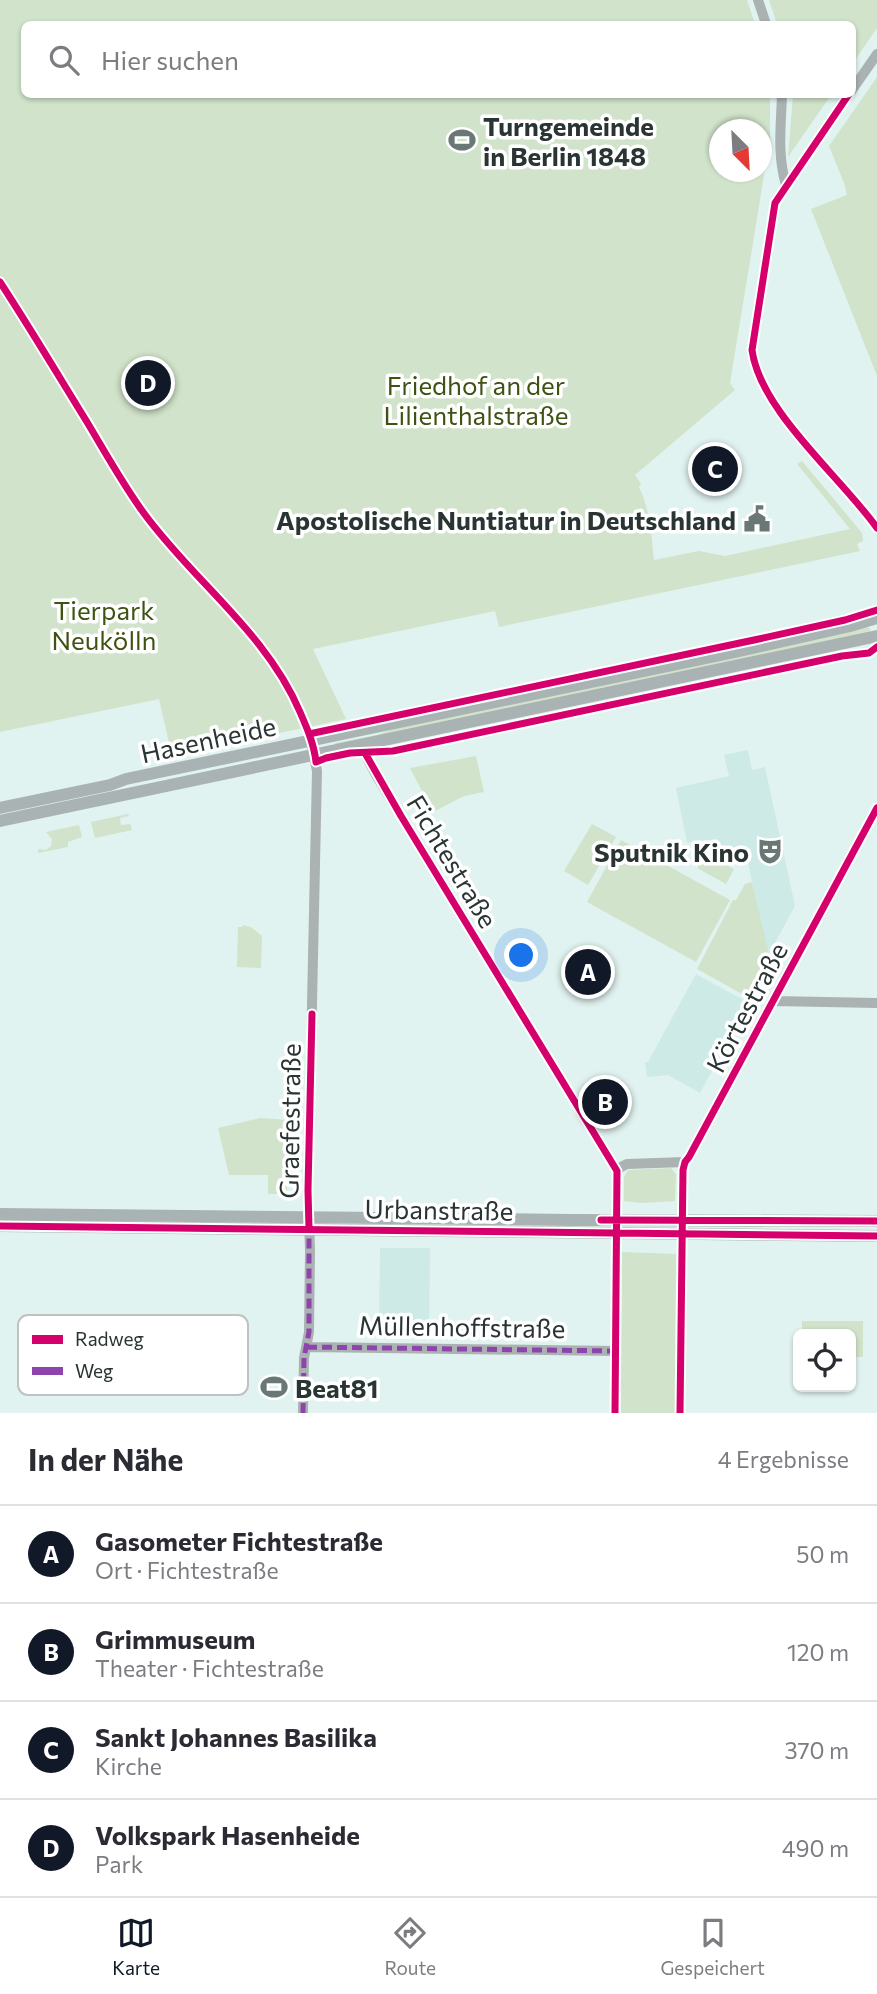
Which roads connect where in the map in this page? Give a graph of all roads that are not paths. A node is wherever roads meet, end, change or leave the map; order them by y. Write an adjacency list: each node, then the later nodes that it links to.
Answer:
1 (758, 0): 2 (street)
2 (765, 21)
3 (877, 54): 4 (street)
4 (856, 84)
5 (782, 98): 7 (street)
6 (846, 98): 7 (street)
7 (786, 185): 8 (street)
8 (877, 528)
9 (875, 618): 10 (main road); 11 (main road, Hasenheide)
10 (877, 635): 12 (main road, Hasenheide)
11 (311, 741): 13 (main road, Hasenheide); 14 (street, Graefestraße)
12 (363, 744): 14 (main road, Hasenheide); 22 (street, Fichtestraße)
13 (264, 750): 15 (main road); 16 (main road, Hasenheide)
14 (315, 755): 15 (main road, Hasenheide); 26 (street, Graefestraße)
15 (267, 765): 18 (main road, Hasenheide)
16 (0, 808)
17 (877, 808): 19 (street, Körtestraße)
18 (0, 821)
19 (773, 1001): 20 (street); 21 (street, Körtestraße)
20 (877, 1003)
21 (685, 1162): 22 (street); 24 (street, Körtestraße)
22 (617, 1171): 28 (street)
23 (0, 1214): 26 (main road, Urbanstraße)
24 (682, 1220): 25 (main road, Urbanstraße); 28 (main road, Urbanstraße); 29 (street, Körtestraße)
25 (877, 1221)
26 (309, 1223): 27 (main road, Urbanstraße); 28 (main road, Urbanstraße); 31 (street, Graefestraße)
27 (0, 1226)
28 (617, 1226): 29 (main road, Urbanstraße); 32 (street)
29 (682, 1234): 30 (main road, Urbanstraße); 35 (street, Körtestraße)
30 (877, 1236)
31 (307, 1347): 32 (street, Müllenhoffstraße); 33 (street, Graefestraße)
32 (616, 1351): 34 (street)
33 (303, 1413)
34 (615, 1413)
35 (680, 1413)

